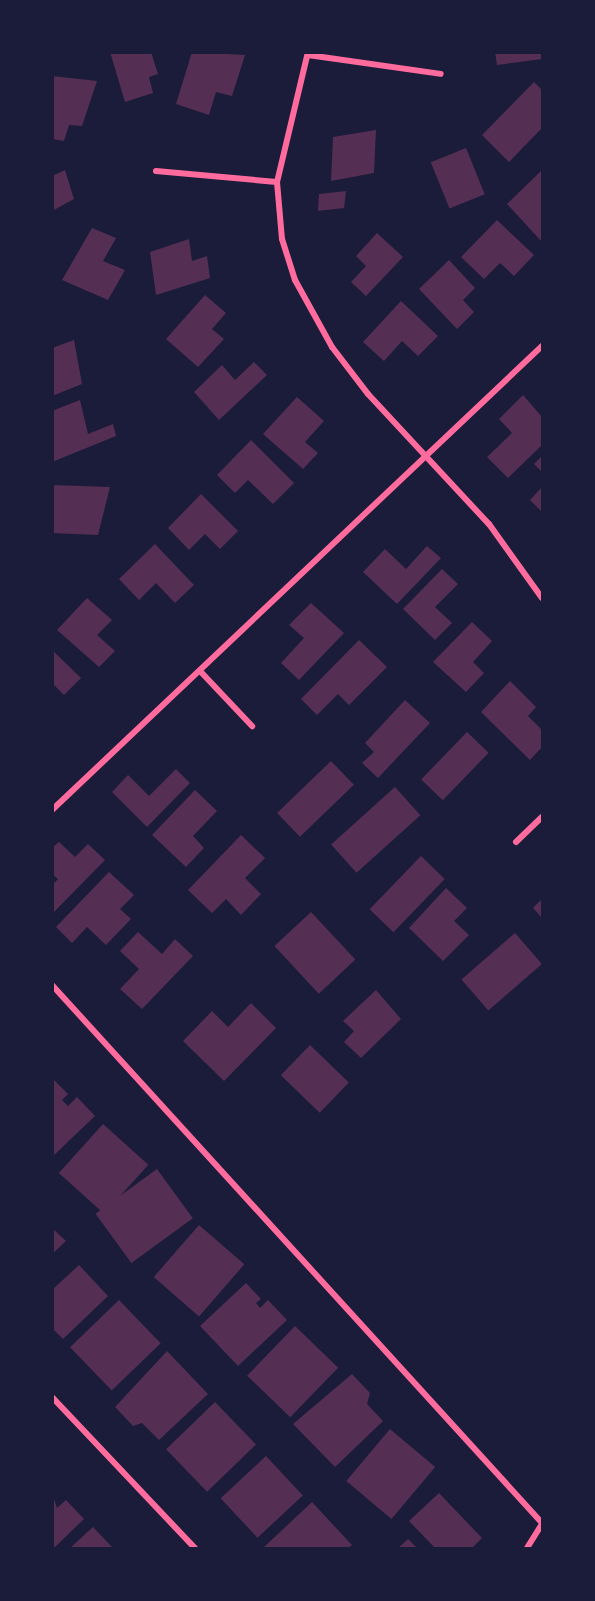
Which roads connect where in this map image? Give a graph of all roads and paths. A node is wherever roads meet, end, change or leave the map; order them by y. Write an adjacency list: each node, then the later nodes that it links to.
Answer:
1 (308, 54): 2 (street); 4 (street)
2 (441, 74)
3 (156, 171): 4 (street)
4 (277, 182): 6 (street)
5 (543, 346): 6 (street)
6 (426, 458): 7 (street); 8 (street)
7 (543, 598)
8 (200, 671): 9 (street); 10 (street)
9 (252, 726)
10 (52, 810)
11 (543, 817): 12 (street)
12 (516, 842)
13 (52, 985): 15 (street)
14 (52, 1397): 16 (street)
15 (543, 1523): 17 (street)
16 (195, 1548)
17 (527, 1548)

